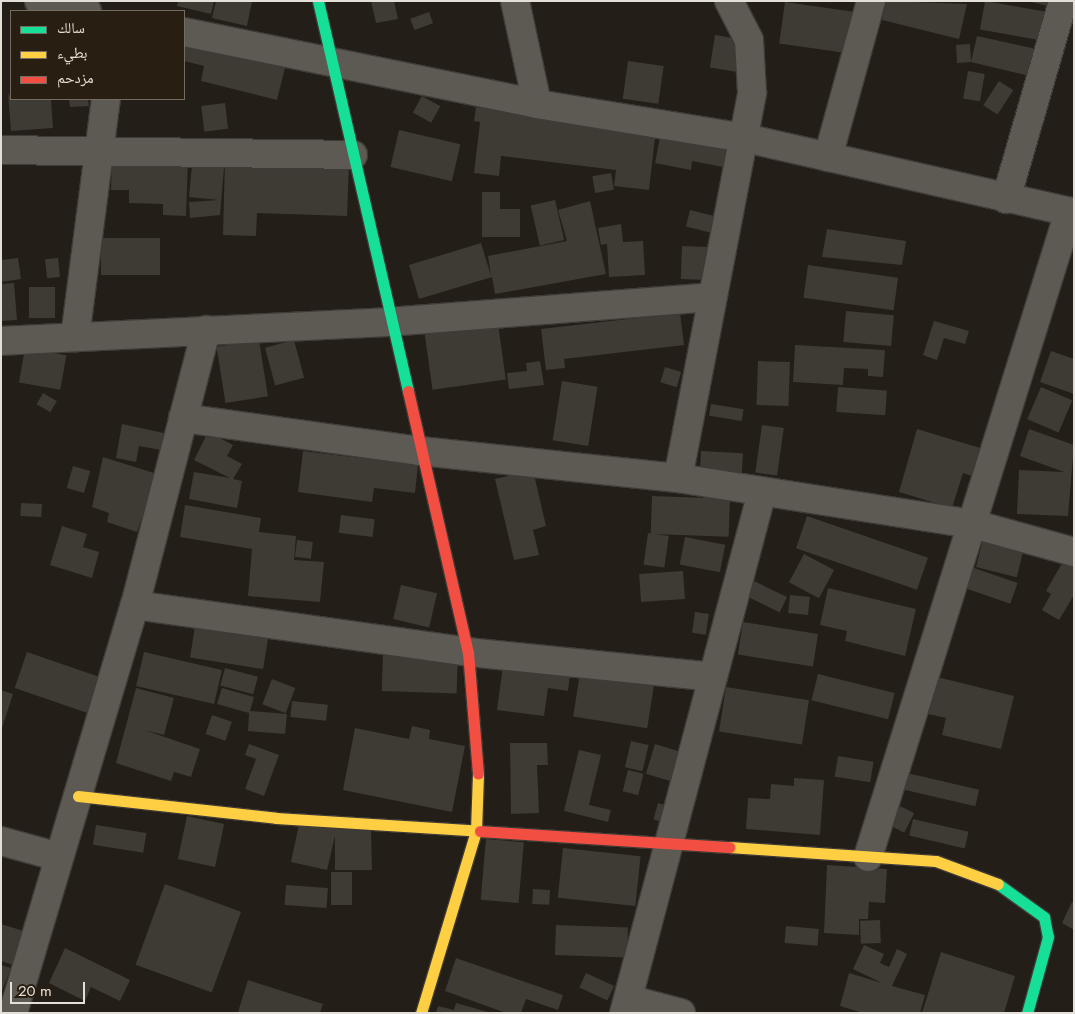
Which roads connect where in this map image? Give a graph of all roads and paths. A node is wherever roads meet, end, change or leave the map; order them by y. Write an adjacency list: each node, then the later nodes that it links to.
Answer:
1 (39, 1): 7 (street)
2 (318, 1): 9 (street)
3 (514, 1): 11 (street)
4 (728, 1): 12 (street)
5 (1063, 1): 17 (street)
6 (865, 2): 16 (street)
7 (82, 10)
8 (185, 32): 9 (street)
9 (330, 62): 11 (street); 15 (street)
10 (106, 100): 13 (street)
11 (537, 104): 12 (street)
12 (745, 138): 16 (street); 19 (street)
13 (97, 148): 14 (street); 15 (street); 22 (street)
14 (1, 150)
15 (353, 155): 20 (street)
16 (828, 157): 17 (street)
17 (1006, 199): 18 (street)
18 (1072, 213): 28 (street)
19 (711, 297): 20 (street); 26 (street)
20 (389, 322): 21 (street); 25 (street)
21 (206, 330): 22 (street); 24 (street)
22 (75, 337): 23 (street)
23 (1, 341)
24 (183, 418): 25 (street); 30 (street)
25 (420, 450): 26 (street); 31 (street)
26 (678, 478): 27 (street)
27 (762, 492): 28 (street); 32 (street)
28 (973, 524): 29 (street); 38 (street)
29 (1074, 552)
30 (135, 605): 31 (street); 33 (street)
31 (468, 652): 32 (street); 34 (street)
32 (713, 677): 36 (street)
33 (78, 796): 34 (street); 37 (street)
34 (476, 831): 36 (street); 41 (street)
35 (1, 841): 37 (street)
36 (669, 846): 38 (street); 39 (street)
37 (59, 857): 40 (street)
38 (868, 857): 43 (street)
39 (626, 1006): 42 (street)
40 (13, 1013)
41 (421, 1013)
42 (681, 1013)
43 (1027, 1013)

